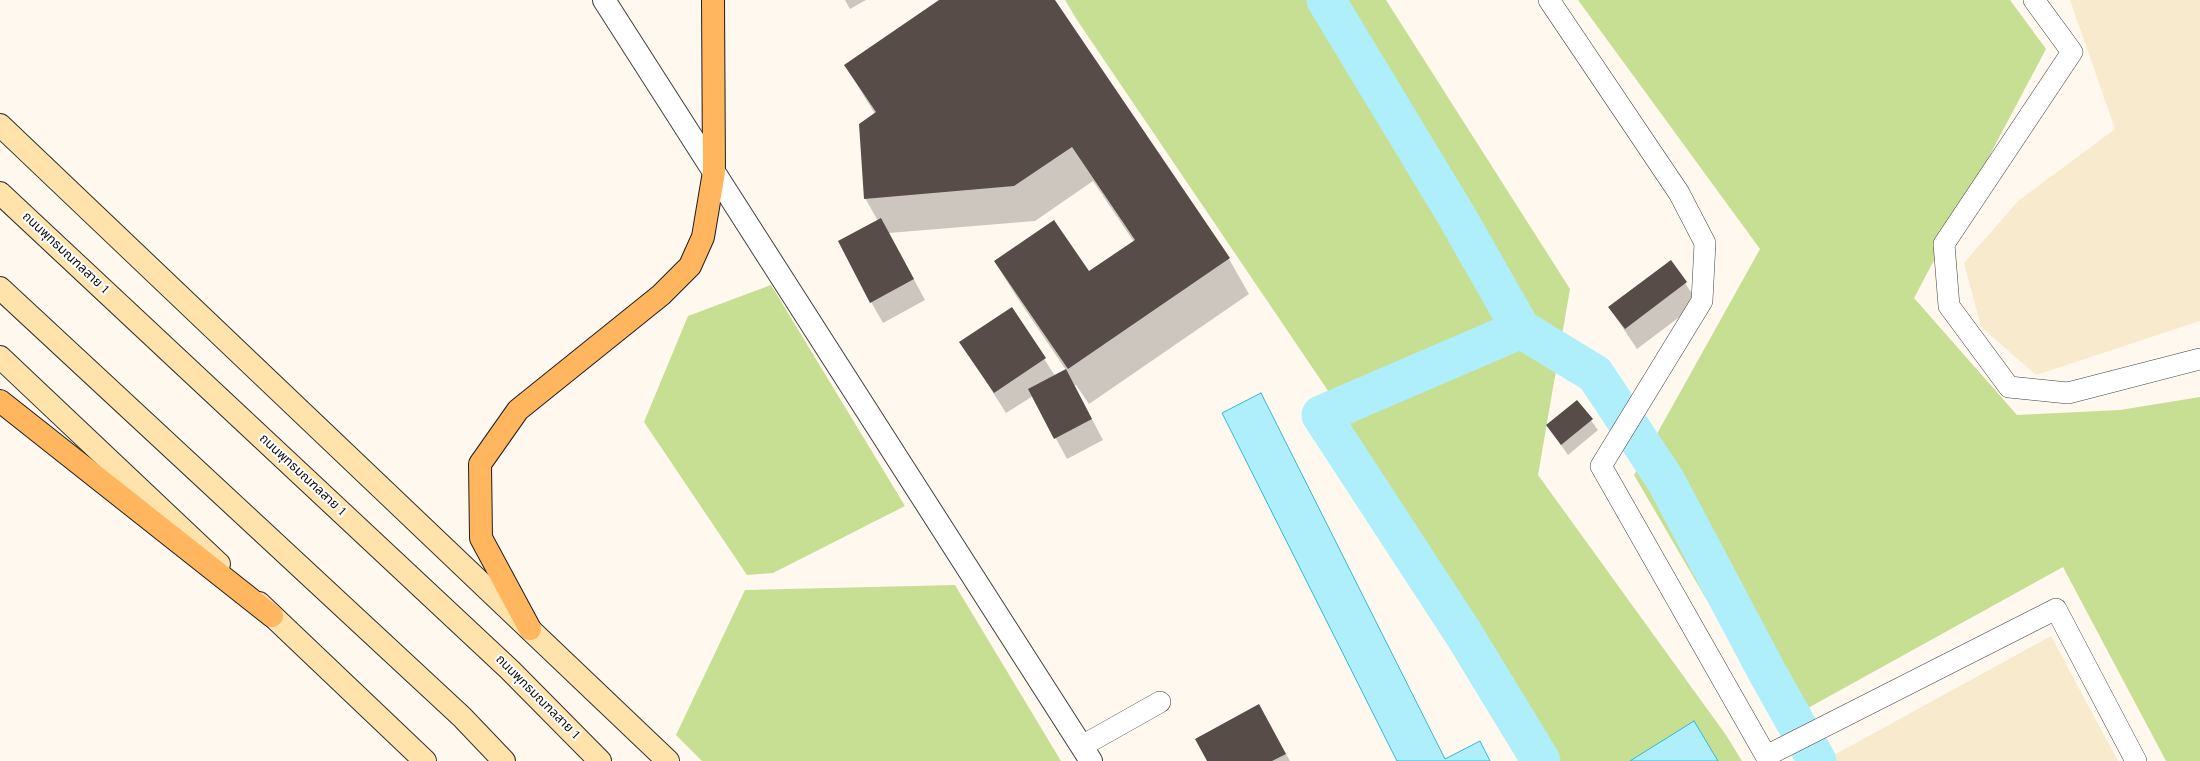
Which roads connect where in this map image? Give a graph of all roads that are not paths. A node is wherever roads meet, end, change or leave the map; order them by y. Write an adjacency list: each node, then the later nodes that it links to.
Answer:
1 (604, 0): 6 (street)
2 (713, 0): 6 (main road)
3 (1548, 0): 16 (lane)
4 (2034, 0): 10 (lane)
5 (0, 125): 13 (main road)
6 (714, 172): 13 (main road); 15 (street)
7 (0, 193): 19 (main road, ถนนพุทธมณฑลสาย 1)
8 (0, 288): 18 (main road)
9 (0, 357): 12 (main road)
10 (2200, 359)
11 (0, 400): 12 (main road)
12 (272, 616): 17 (main road)
13 (530, 629): 20 (main road)
14 (1160, 702): 15 (lane)
15 (1086, 754)
16 (1768, 757): 21 (lane)
17 (425, 761)
18 (504, 761)
19 (600, 761)
20 (668, 761)
21 (2136, 761)

